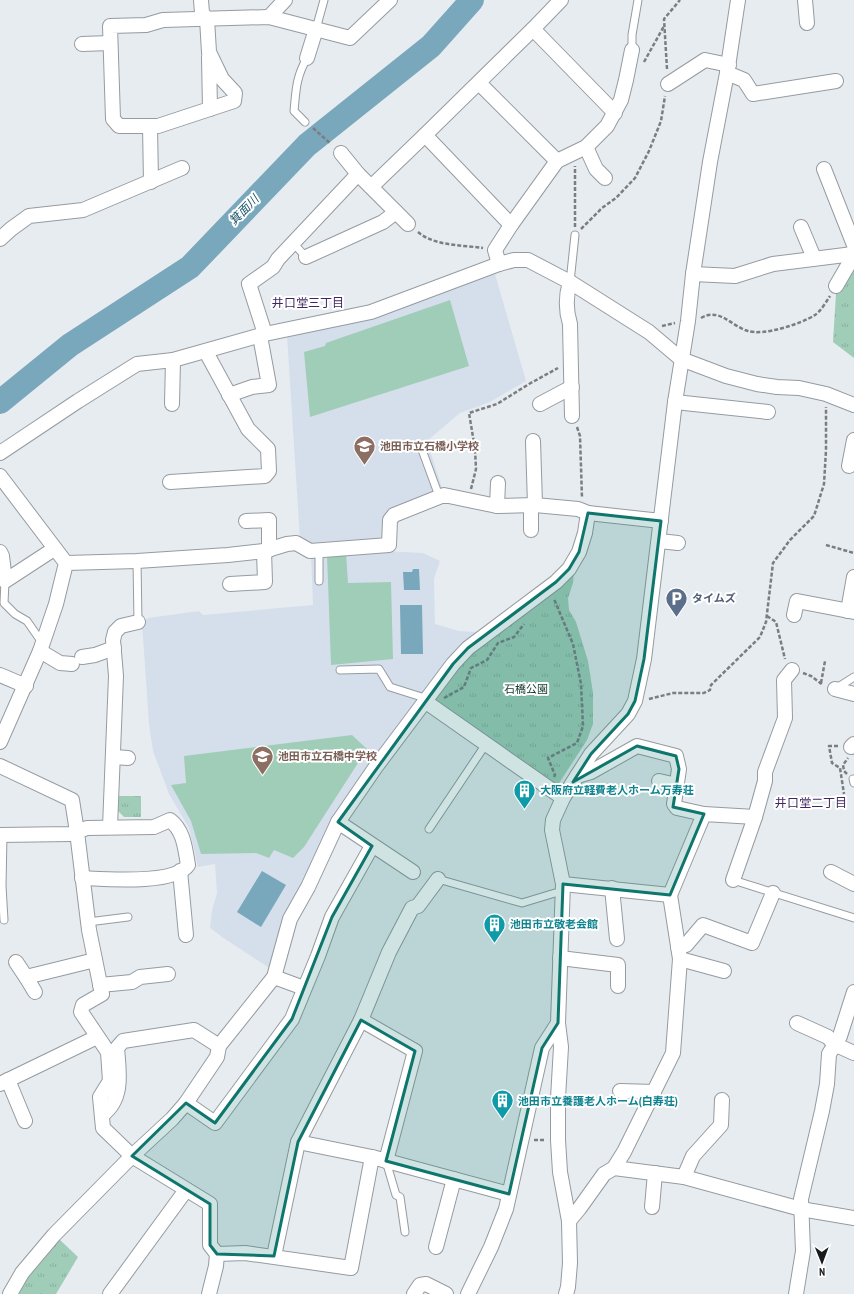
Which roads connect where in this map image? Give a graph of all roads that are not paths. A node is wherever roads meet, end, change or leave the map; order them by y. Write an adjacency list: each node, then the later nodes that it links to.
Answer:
1 (201, 0): 10 (street)
2 (285, 0): 9 (street)
3 (324, 0): 12 (lane)
4 (390, 0): 12 (street)
5 (561, 0): 13 (street)
6 (638, 0): 16 (lane)
7 (738, 0): 19 (street)
8 (805, 0): 11 (street)
9 (269, 17): 10 (street); 12 (street)
10 (206, 19): 15 (street); 17 (street)
11 (807, 23)
12 (316, 29): 18 (street)
13 (533, 29): 20 (street); 24 (street)
14 (82, 44): 15 (street)
15 (110, 44): 26 (street)
16 (632, 50): 24 (street)
17 (209, 52): 23 (street); 23 (street)
18 (307, 58): 25 (lane)
19 (728, 69): 21 (street); 22 (street); 49 (street)
20 (479, 82): 27 (street); 30 (street)
21 (836, 82)
22 (668, 84)
23 (210, 109): 26 (street)
24 (615, 113): 28 (street)
25 (305, 122)
26 (150, 126): 35 (street)
27 (426, 135): 36 (street); 39 (street)
28 (581, 150): 30 (street); 34 (street)
29 (341, 153): 33 (street)
30 (557, 161): 39 (street)
31 (182, 168): 35 (street)
32 (824, 169): 44 (street)
33 (358, 174): 36 (street); 43 (street)
34 (606, 178)
35 (151, 182): 42 (street)
36 (371, 187): 37 (street)
37 (396, 212): 38 (street); 46 (street)
38 (408, 224)
39 (511, 225): 47 (street)
40 (801, 227): 48 (street)
41 (575, 235): 50 (lane)
42 (0, 239)
43 (293, 243): 46 (lane); 52 (street)
44 (854, 244)
45 (854, 254): 48 (street); 51 (street)
46 (306, 257)
47 (497, 257): 50 (street); 52 (street)
48 (814, 258): 49 (street)
49 (692, 274): 54 (street)
50 (570, 282): 54 (street); 56 (street)
51 (836, 286)
52 (262, 335): 53 (street); 57 (street)
53 (206, 352): 55 (street); 57 (street)
54 (681, 359): 58 (street); 61 (street)
55 (173, 360): 59 (street); 67 (street)
56 (572, 387): 60 (street); 63 (street)
57 (229, 395): 70 (street)
58 (675, 402): 62 (street); 77 (street)
59 (172, 404)
60 (540, 404)
61 (854, 405)
62 (768, 412)
63 (572, 416)
64 (854, 440): 68 (street)
65 (533, 441): 73 (street)
66 (421, 447): 72 (lane)
67 (0, 453)
68 (849, 466)
69 (0, 476): 81 (street)
70 (170, 482)
71 (498, 483): 74 (street)
72 (439, 496): 74 (street); 83 (street)
73 (533, 505): 74 (street); 75 (street); 78 (street)
74 (496, 506)
75 (586, 512): 77 (street); 103 (street)
76 (246, 521): 82 (street)
77 (661, 521): 79 (street)
78 (531, 530)
79 (659, 541): 80 (street); 109 (street)
80 (678, 543)
81 (54, 549): 86 (street); 88 (street)
82 (267, 550): 83 (street); 85 (street); 90 (street)
83 (319, 551): 89 (lane)
84 (0, 552): 88 (street)
85 (137, 561): 86 (street); 93 (lane)
86 (66, 563): 94 (street)
87 (854, 577): 91 (street)
88 (5, 581): 94 (lane)
89 (319, 582)
90 (230, 584)
91 (851, 611): 92 (street)
92 (794, 615)
93 (138, 622): 95 (street)
94 (42, 648): 95 (street); 100 (street)
95 (114, 648): 106 (street)
96 (793, 666): 114 (street)
97 (340, 670): 103 (lane)
98 (0, 675): 100 (street)
99 (854, 677): 101 (lane)
100 (26, 686): 104 (street)
101 (835, 689): 102 (street)
102 (854, 694)
103 (429, 703): 105 (street); 115 (street)
104 (0, 742)
105 (486, 744): 112 (street); 117 (lane)
106 (114, 757): 107 (street); 116 (street)
107 (128, 758)
108 (0, 766): 118 (street)
109 (577, 776): 111 (street); 112 (street)
110 (659, 781): 111 (street)
111 (676, 785): 113 (street)
112 (563, 798): 128 (street)
113 (704, 814): 114 (street); 131 (street)
114 (755, 817): 126 (street)
115 (338, 822): 120 (street); 145 (street)
116 (110, 828): 118 (street); 121 (street)
117 (429, 829)
118 (77, 832): 119 (street); 124 (street)
119 (1, 835): 134 (lane)
120 (372, 846): 122 (street); 148 (street)
121 (180, 871): 124 (street); 136 (street)
122 (412, 872)
123 (831, 872): 127 (street)
124 (82, 878): 135 (street)
125 (438, 879): 128 (lane); 151 (street)
126 (733, 880): 130 (lane)
127 (850, 886)
128 (559, 888): 129 (street); 139 (street)
129 (612, 888): 131 (street); 137 (street)
130 (773, 893): 133 (lane); 138 (street)
131 (670, 895): 138 (street)
132 (128, 917): 135 (lane)
133 (854, 918)
134 (4, 920)
135 (88, 922): 140 (street)
136 (188, 925)
137 (618, 939)
138 (679, 953): 142 (street); 160 (street)
139 (560, 958): 147 (street); 152 (street)
140 (95, 960): 144 (street); 146 (street)
141 (16, 962): 144 (street)
142 (724, 971)
143 (168, 974): 146 (street)
144 (26, 977): 149 (street)
145 (274, 977): 148 (street); 156 (street)
146 (100, 985): 154 (street)
147 (618, 986)
148 (304, 988): 162 (street)
149 (35, 992)
150 (854, 992): 155 (street)
151 (361, 1020): 165 (street); 168 (street)
152 (558, 1023): 174 (street); 178 (street)
153 (797, 1023): 155 (street)
154 (98, 1037): 158 (street); 163 (street)
155 (834, 1044): 157 (street); 176 (street)
156 (220, 1046): 162 (street); 163 (street)
157 (854, 1053)
158 (4, 1082): 164 (street)
159 (620, 1091): 160 (street)
160 (654, 1092): 169 (street)
161 (722, 1100): 171 (street)
162 (186, 1103): 166 (street)
163 (102, 1115): 166 (street)
164 (25, 1121)
165 (298, 1142): 167 (street); 182 (street)
166 (132, 1156): 173 (street); 183 (street)
167 (372, 1158): 168 (street); 182 (street)
168 (386, 1161): 172 (street); 179 (lane)
169 (614, 1168): 170 (street); 178 (street)
170 (655, 1173): 171 (street); 175 (street)
171 (684, 1177): 176 (street)
172 (454, 1179): 174 (street); 180 (street)
173 (186, 1190): 181 (street); 184 (street)
174 (509, 1194): 188 (street)
175 (652, 1207)
176 (800, 1208): 177 (street); 190 (street)
177 (854, 1218)
178 (569, 1221): 189 (street)
179 (405, 1232)
180 (436, 1247)
181 (217, 1254): 182 (street); 185 (street)
182 (274, 1256)
183 (10, 1294)
184 (110, 1294)
185 (210, 1294)
186 (414, 1294): 187 (street)
187 (446, 1294)
188 (468, 1294)
189 (566, 1294)
190 (796, 1294)

